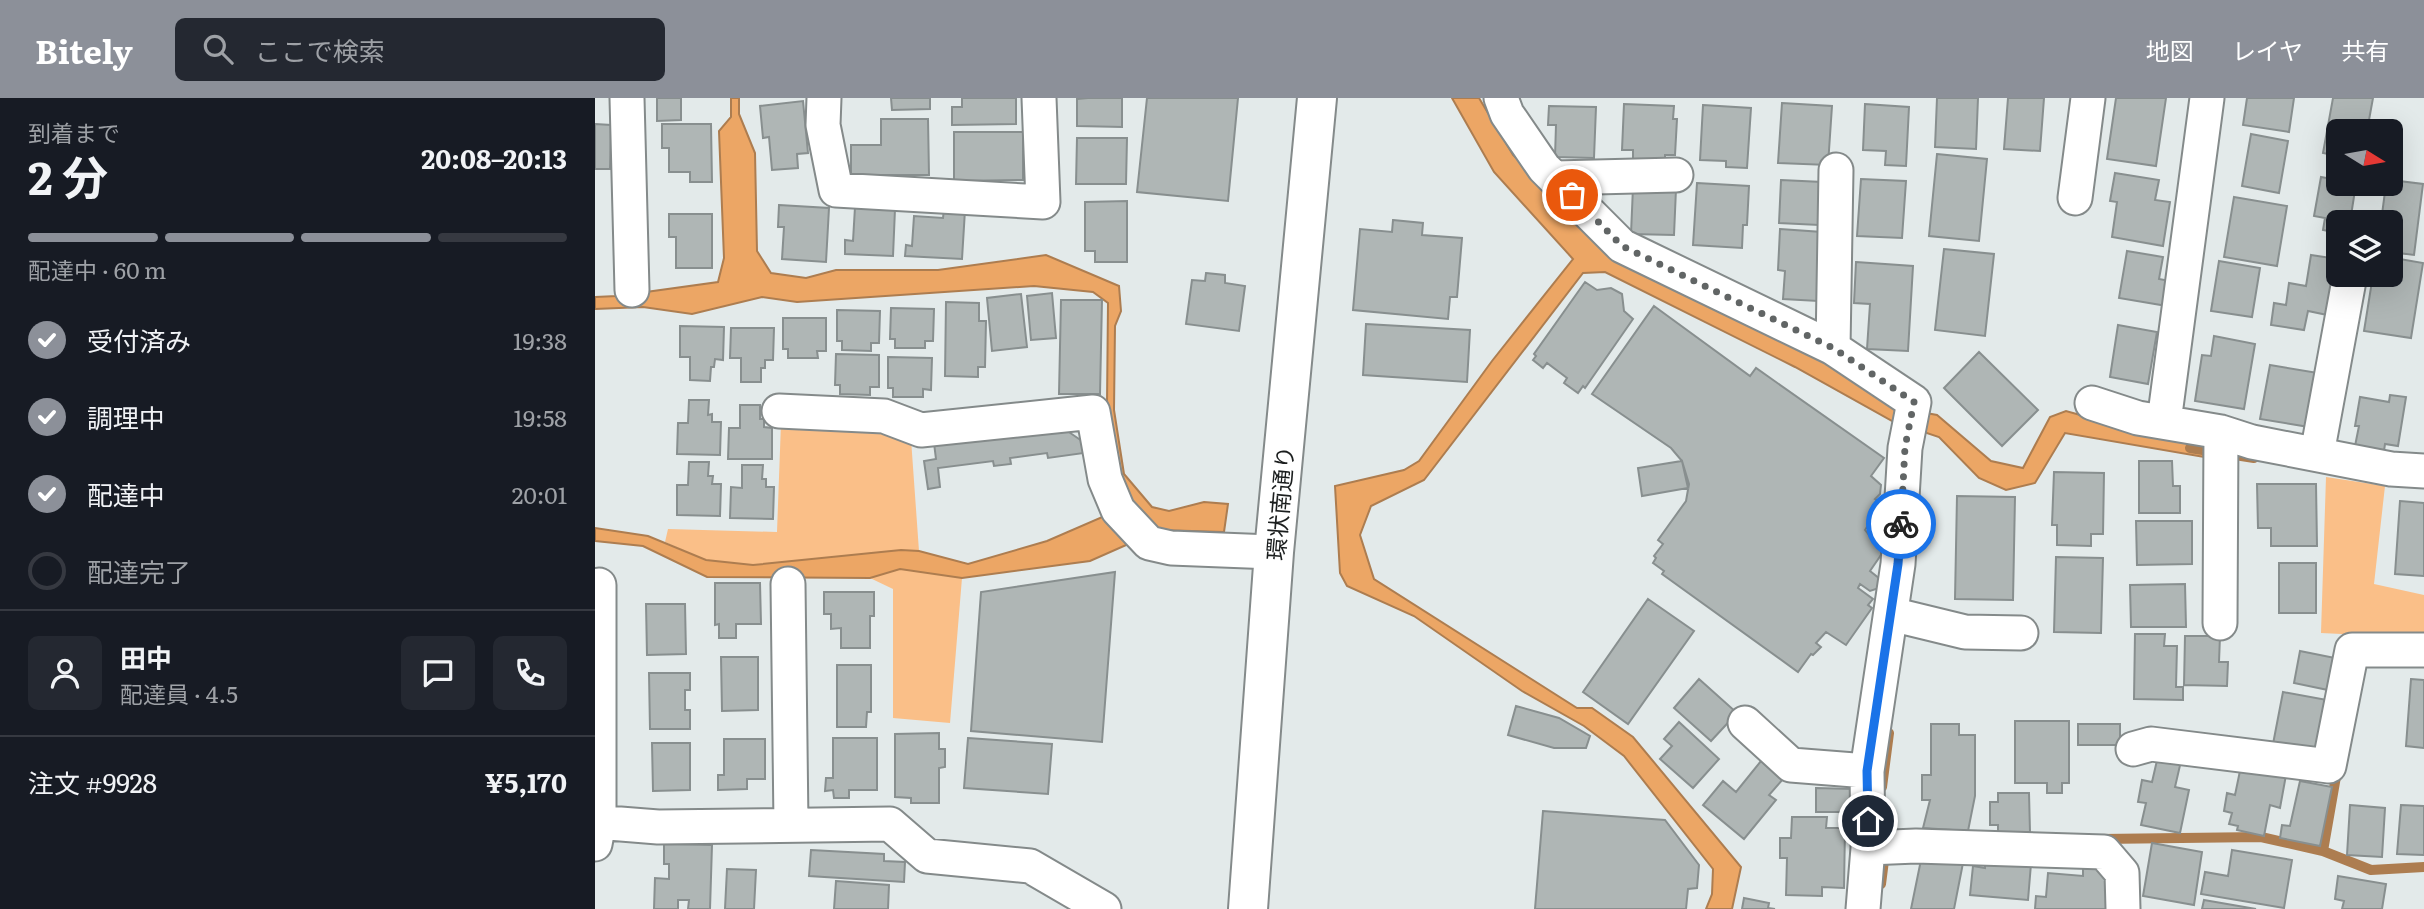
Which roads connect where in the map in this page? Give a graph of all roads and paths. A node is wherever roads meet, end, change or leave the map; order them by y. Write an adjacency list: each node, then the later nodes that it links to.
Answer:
1 (627, 98): 13 (street)
2 (824, 98): 3 (street)
3 (1039, 98)
4 (1317, 98): 21 (highway, 環状南通り)
5 (1501, 98): 10 (street)
6 (2088, 98): 11 (street)
7 (2207, 98): 17 (street)
8 (1836, 170): 14 (street)
9 (1676, 174): 10 (street)
10 (1555, 178): 14 (street)
11 (2075, 198)
12 (2348, 287): 19 (street)
13 (632, 290)
14 (1833, 348): 24 (street)
15 (2092, 403): 17 (street)
16 (779, 411): 21 (street)
17 (2164, 422): 18 (street)
18 (2220, 448): 19 (street); 25 (street)
19 (2317, 454): 20 (street)
20 (2424, 471)
21 (1274, 552): 35 (highway, 環状南通り)
22 (788, 584): 31 (street)
23 (599, 585): 32 (street)
24 (1900, 616): 26 (street); 30 (street)
25 (2220, 623)
26 (2021, 632)
27 (2424, 650): 29 (street)
28 (1745, 723): 30 (street)
29 (2133, 749)
30 (1867, 771): 33 (street)
31 (791, 824): 32 (street); 34 (street)
32 (596, 830)
33 (1881, 848): 36 (street); 37 (street)
34 (1104, 909)
35 (1248, 909)
36 (1863, 909)
37 (2123, 909)

